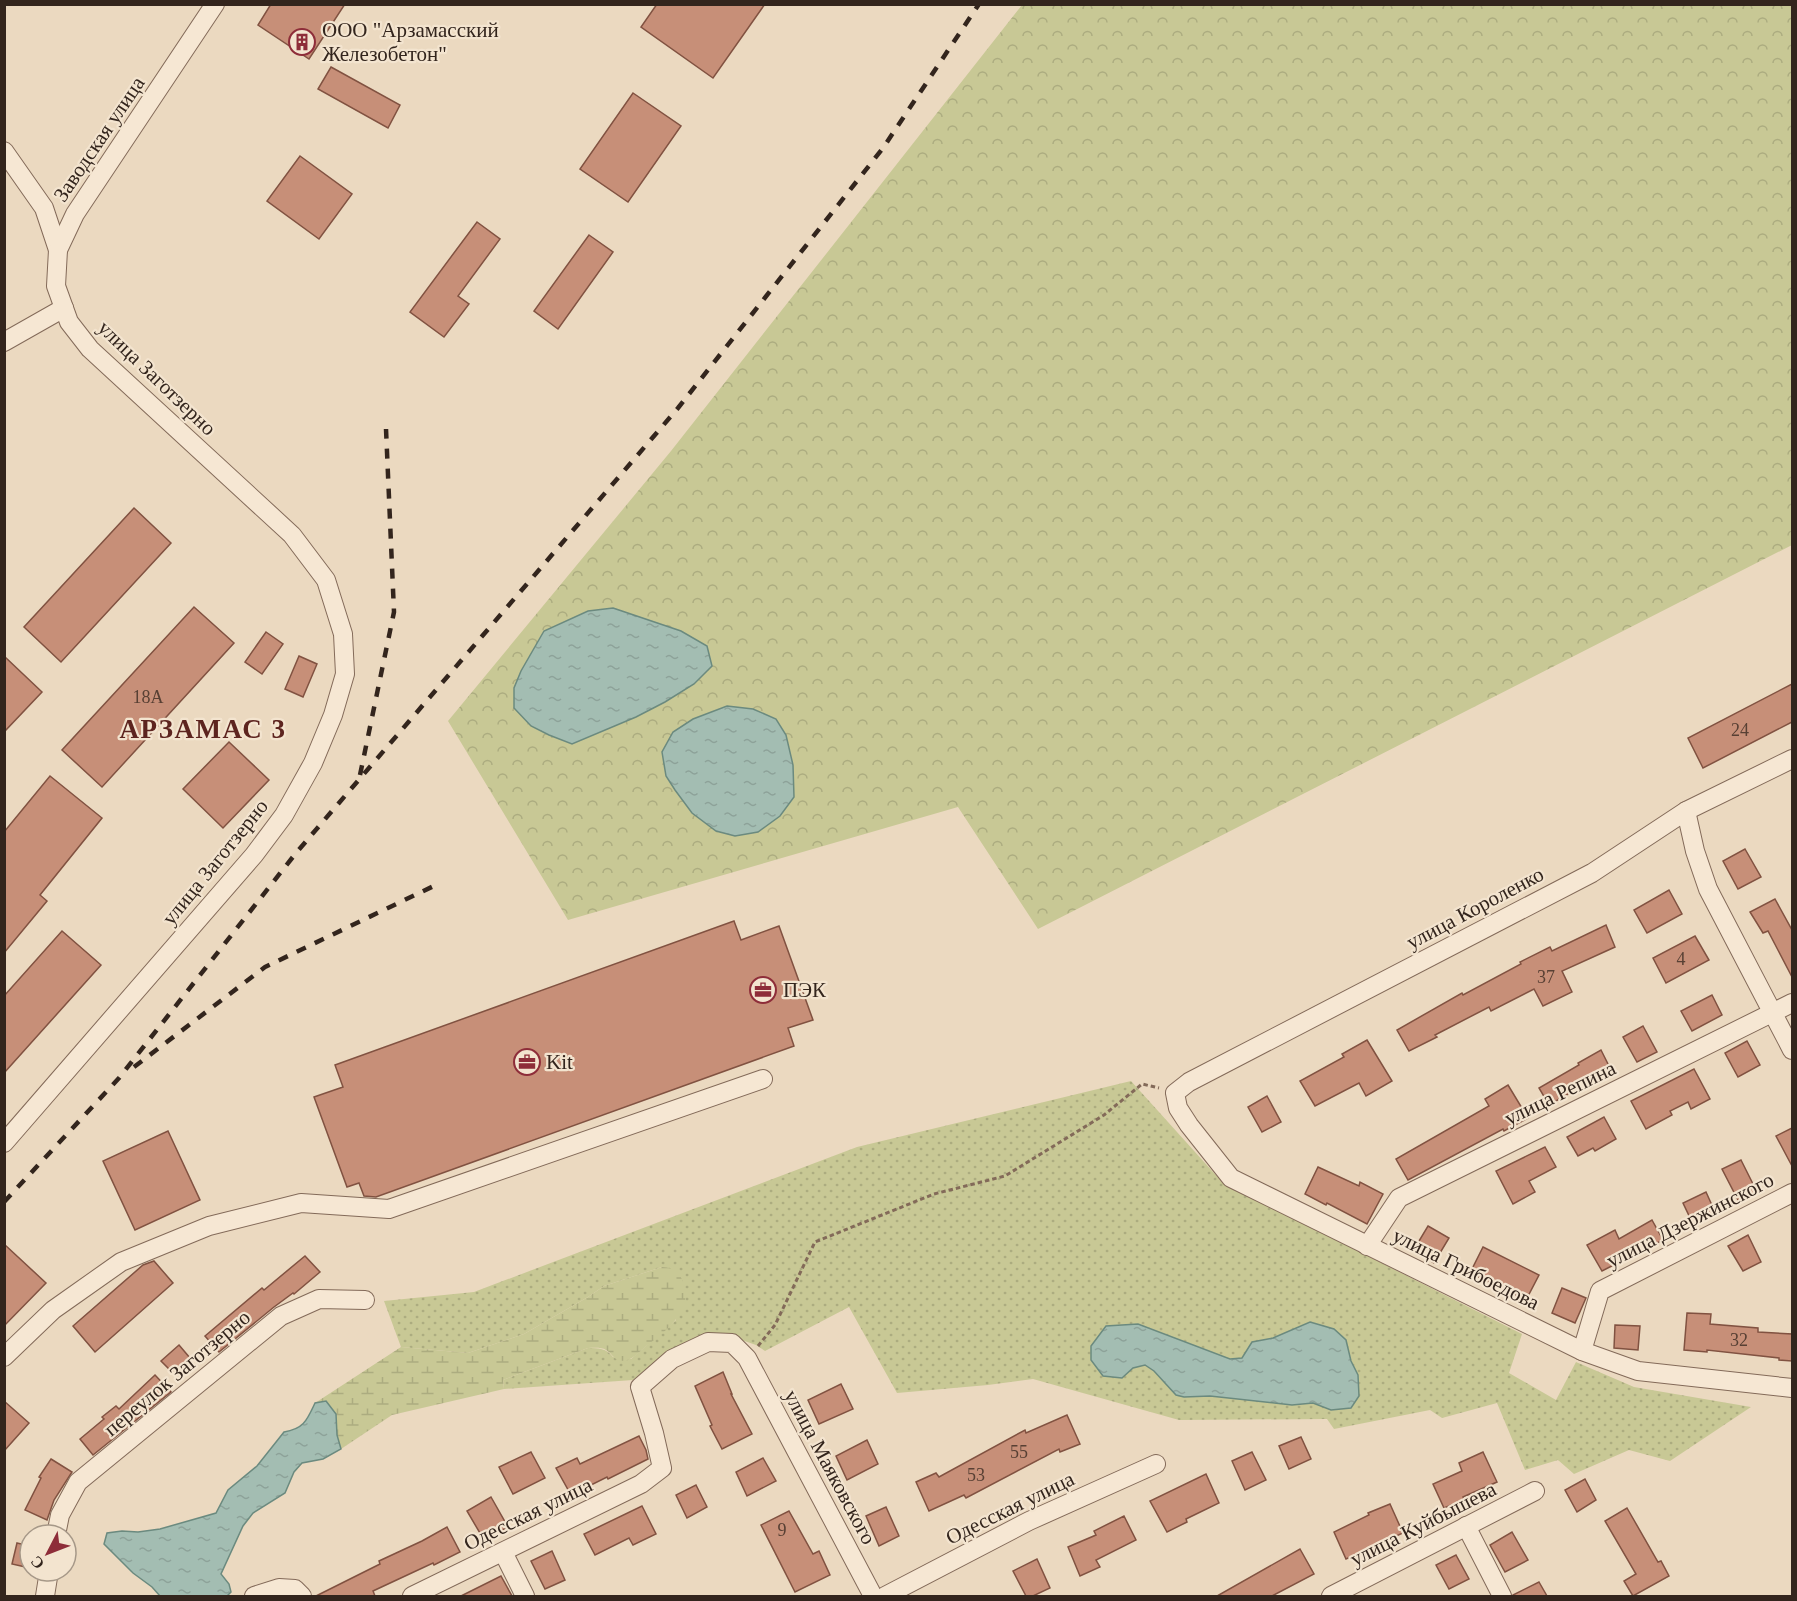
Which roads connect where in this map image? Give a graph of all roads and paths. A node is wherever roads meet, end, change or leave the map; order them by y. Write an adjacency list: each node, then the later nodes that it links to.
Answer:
1 (215, 4): 3 (street, Заводская улица)
2 (4, 151): 3 (street)
3 (58, 250): 4 (street, Заводская улица)
4 (64, 308): 5 (street); 13 (street, улица Заготзерно)
5 (4, 342)
6 (1792, 759): 7 (street, улица Короленко)
7 (1686, 810): 9 (street); 12 (street, улица Короленко)
8 (1792, 1002): 9 (street, улица Репина)
9 (1773, 1013): 10 (street); 15 (street, улица Репина)
10 (1792, 1050)
11 (763, 1079): 18 (street)
12 (1175, 1093): 15 (street, улица Грибоедова); 19 (path)
13 (4, 1143)
14 (1792, 1193): 17 (street, улица Дзержинского)
15 (1367, 1246): 17 (street, улица Грибоедова)
16 (364, 1300): 23 (street, переулок Заготзерно)
17 (1582, 1352): 20 (street, улица Грибоедова)
18 (4, 1357)
19 (747, 1358): 25 (street, Одесская улица); 30 (street, улица Маяковского)
20 (1792, 1388)
21 (1156, 1464): 31 (street, Одесская улица)
22 (1535, 1491): 24 (street, улица Куйбышева)
23 (58, 1523)
24 (1466, 1526): 32 (street, улица Куйбышева); 33 (street)
25 (503, 1552): 28 (street, Одесская улица); 29 (street)
26 (254, 1596): 27 (street)
27 (302, 1596)
28 (412, 1596)
29 (525, 1596)
30 (873, 1596)
31 (885, 1596)
32 (1331, 1596)
33 (1502, 1596)

